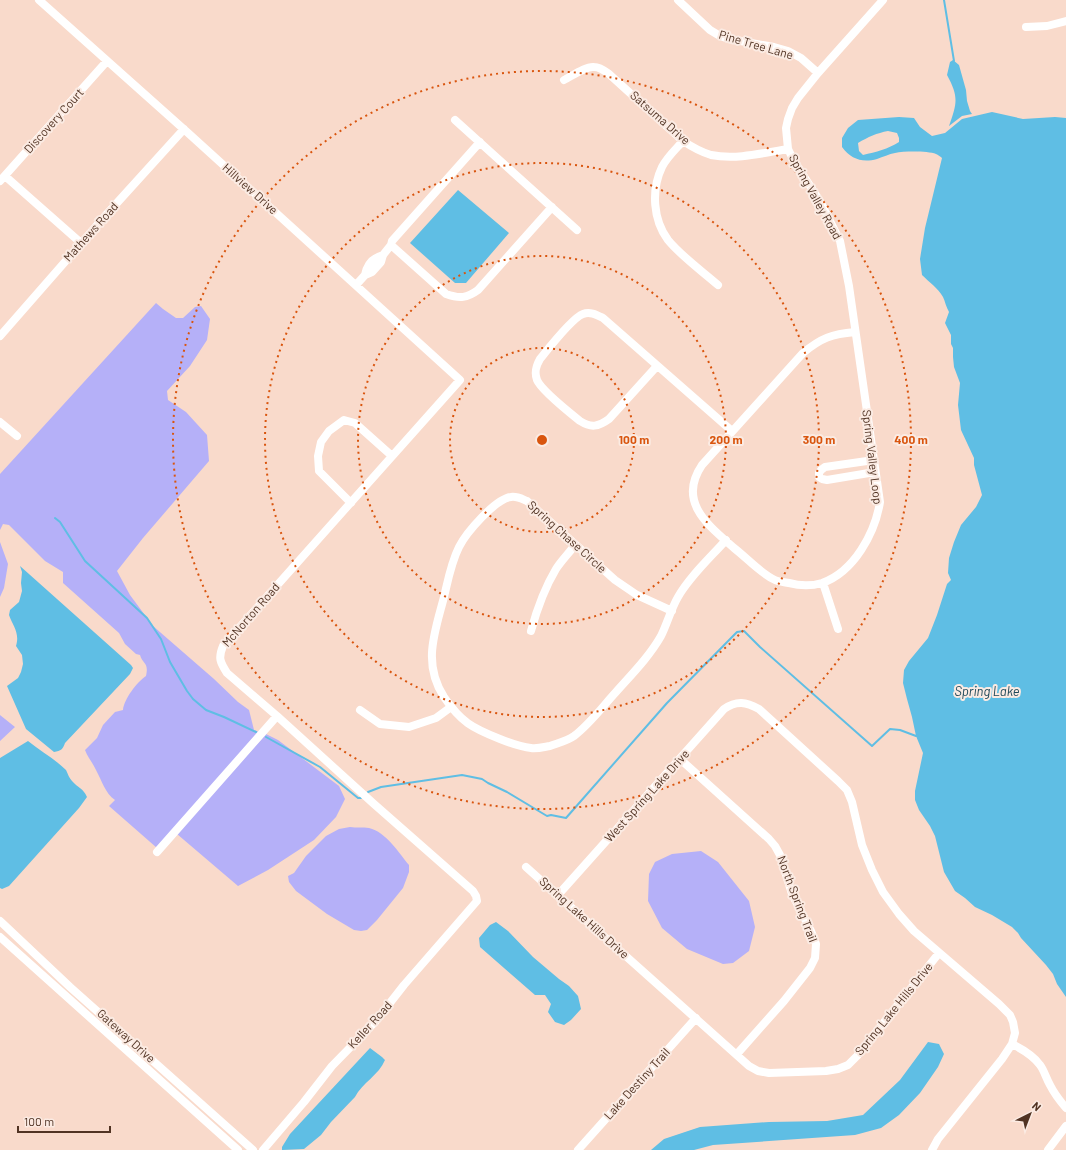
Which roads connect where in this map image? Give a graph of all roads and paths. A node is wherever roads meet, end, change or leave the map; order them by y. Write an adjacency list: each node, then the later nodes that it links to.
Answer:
1 (39, 0): 6 (street, Hillview Drive)
2 (678, 0): 7 (street, Pine Tree Lane)
3 (883, 0): 7 (street, Spring Valley Road)
4 (1066, 21): 5 (street)
5 (1026, 27)
6 (107, 61): 10 (street, Hillview Drive); 14 (street, Discovery Court)
7 (818, 73): 13 (street, Spring Valley Road)
8 (564, 80): 11 (street, Satsuma Drive)
9 (455, 120): 12 (street)
10 (184, 129): 17 (street, Mathews Road); 19 (street, Hillview Drive)
11 (684, 141): 13 (street, Satsuma Drive); 20 (street)
12 (480, 142): 15 (street); 18 (street)
13 (788, 149): 21 (street, Spring Valley Road)
14 (2, 179): 17 (street)
15 (552, 207): 16 (street); 18 (street)
16 (577, 230)
17 (81, 243): 22 (street, Mathews Road)
18 (391, 245): 19 (street)
19 (356, 285): 24 (street, Hillview Drive)
20 (718, 285)
21 (855, 332): 26 (street, Spring Valley Loop); 29 (street, Spring Valley Loop)
22 (0, 336)
23 (657, 366): 23 (street); 26 (street)
24 (460, 380): 28 (street, McNorton Road)
25 (0, 422): 27 (street)
26 (732, 432): 32 (street, Spring Valley Loop)
27 (17, 436)
28 (392, 456): 31 (street, McNorton Road); 31 (street)
29 (874, 460): 30 (street, Spring Valley Loop); 30 (street)
30 (876, 472): 34 (street, Spring Valley Loop)
31 (351, 503): 40 (street, McNorton Road)
32 (726, 540): 34 (street, Spring Valley Loop); 35 (street, Spring Chase Circle)
33 (576, 545): 35 (street, Spring Chase Circle); 37 (street); 38 (street, Spring Chase Circle)
34 (823, 583): 36 (street)
35 (672, 611): 38 (street, Spring Chase Circle)
36 (838, 629)
37 (531, 631)
38 (451, 707): 39 (street)
39 (360, 710)
40 (277, 716): 42 (street); 45 (street, McNorton Road)
41 (680, 759): 44 (street, West Spring Lake Drive); 48 (street, West Spring Lake Drive); 51 (street, North Spring Trail)
42 (157, 852)
43 (526, 867): 44 (street, Spring Lake Hills Drive)
44 (558, 895): 49 (street, Spring Lake Hills Drive)
45 (477, 900): 56 (street, Keller Road)
46 (0, 921): 55 (street, Gateway Drive)
47 (0, 937): 54 (street, Gateway Drive)
48 (939, 953): 50 (street, Spring Lake Hills Drive); 51 (street, Spring Lake Hills Drive)
49 (696, 1018): 51 (street, Spring Lake Hills Drive); 57 (street, Lake Destiny Trail)
50 (1012, 1044): 52 (street); 58 (street, Spring Lake Hills Drive)
51 (737, 1054)
52 (1066, 1108)
53 (1066, 1126): 59 (street)
54 (238, 1150)
55 (253, 1150)
56 (263, 1150)
57 (578, 1150)
58 (932, 1150)
59 (1048, 1150)

